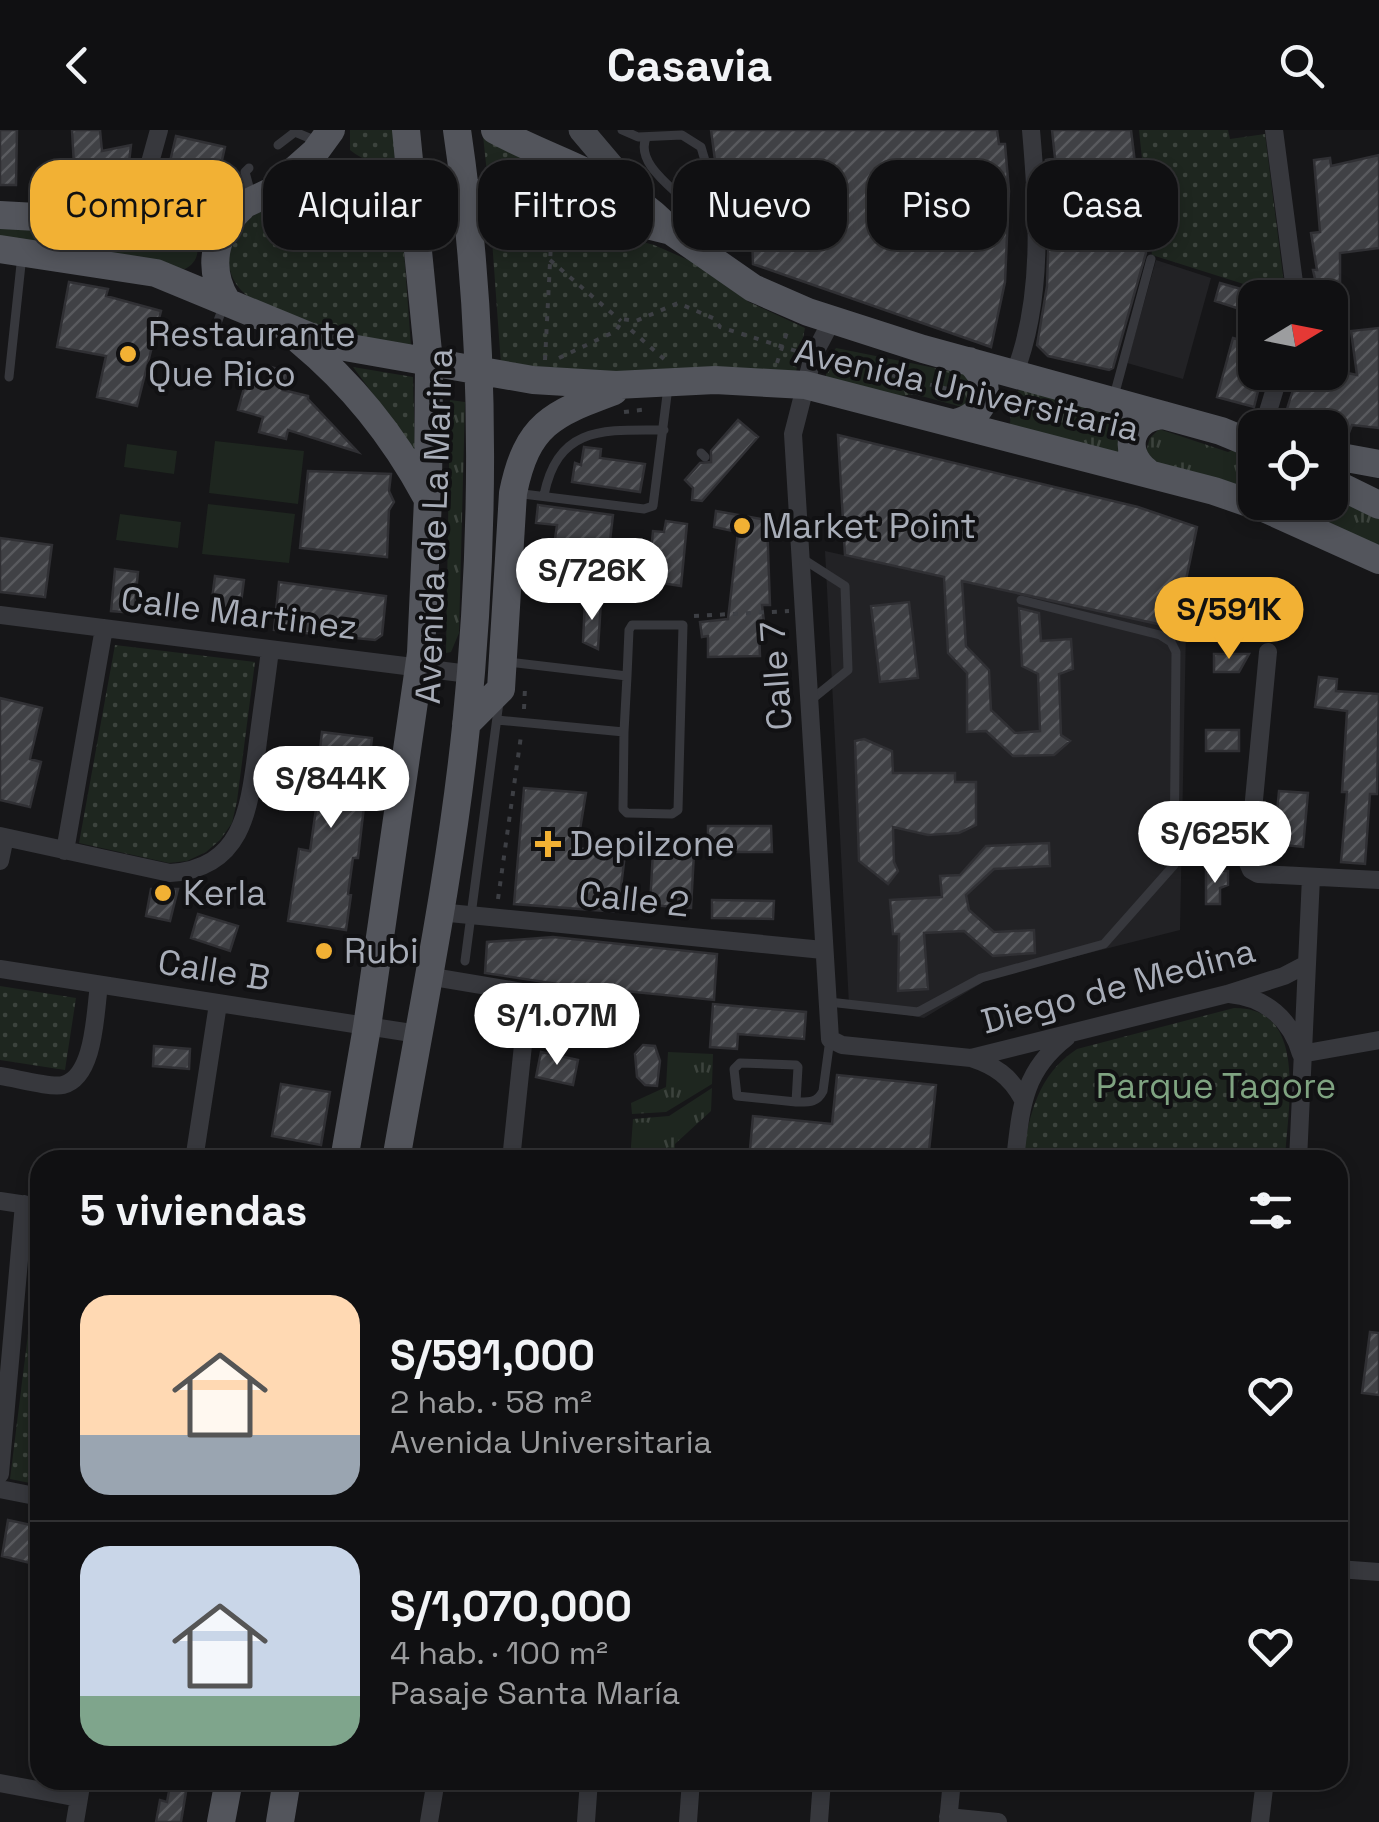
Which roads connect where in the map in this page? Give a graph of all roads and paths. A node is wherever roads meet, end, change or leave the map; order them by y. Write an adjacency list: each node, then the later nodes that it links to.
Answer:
1 (159, 130): 13 (street)
2 (406, 130): 14 (main road, Avenida de La Marina)
3 (457, 130): 20 (main road, Avenida de La Marina)
4 (495, 130): 15 (main road)
5 (581, 130): 16 (street)
6 (621, 130): 10 (lane); 12 (lane)
7 (1031, 130): 53 (street)
8 (1274, 130): 38 (street)
9 (326, 136): 11 (lane); 23 (main road)
10 (646, 138): 12 (lane); 35 (lane)
11 (278, 145)
12 (646, 158): 18 (lane)
13 (151, 160)
14 (410, 160)
15 (561, 160)
16 (607, 160)
17 (249, 168): 23 (lane)
18 (673, 188)
19 (458, 190): 20 (main road, Avenida Universitaria)
20 (466, 191): 21 (main road, Avenida Universitaria); 50 (main road, Avenida de La Marina)
21 (478, 193)
22 (263, 196): 23 (main road, Avenida Universitaria)
23 (256, 199): 24 (main road, Avenida Universitaria); 40 (main road)
24 (243, 205)
25 (653, 213): 29 (main road)
26 (0, 215): 27 (main road, Avenida Universitaria)
27 (30, 217)
28 (653, 226): 29 (main road, Avenida Universitaria)
29 (671, 231): 35 (main road, Avenida Universitaria)
30 (203, 250): 39 (main road)
31 (419, 250): 48 (main road, Avenida de La Marina)
32 (550, 250): 37 (path)
33 (723, 250): 35 (path)
34 (11, 251): 39 (main road, Avenida Universitaria); 52 (lane)
35 (721, 257): 41 (main road, Avenida Universitaria)
36 (1151, 259): 58 (lane)
37 (550, 260): 42 (path); 42 (path)
38 (1294, 280)
39 (178, 282): 40 (main road, Avenida Universitaria)
40 (221, 313): 45 (main road, Avenida Universitaria)
41 (838, 315): 49 (main road, Avenida Universitaria); 56 (street, Calle 7)
42 (622, 320): 44 (path)
43 (792, 320): 51 (path)
44 (720, 327)
45 (287, 330): 48 (main road, Avenida Universitaria); 70 (main road)
46 (631, 330): 54 (path)
47 (852, 351): 57 (path)
48 (429, 362): 50 (main road, Avenida Universitaria); 70 (main road, Avenida de La Marina)
49 (969, 362): 53 (main road, Avenida Universitaria); 60 (main road)
50 (480, 372): 55 (main road, Avenida Universitaria); 82 (main road, Avenida de La Marina)
51 (774, 375)
52 (9, 377)
53 (1024, 377): 58 (main road, Avenida Universitaria); 62 (path); 62 (main road)
54 (678, 381): 55 (main road, Avenida Universitaria); 56 (main road, Avenida Universitaria); 61 (lane)
55 (634, 383): 68 (main road)
56 (805, 386): 60 (main road, Avenida Universitaria); 72 (street, Calle 7)
57 (844, 387)
58 (1112, 400): 59 (main road, Avenida Universitaria)
59 (1162, 415): 63 (main road, Avenida Universitaria); 66 (main road)
60 (955, 424): 62 (main road, Avenida Universitaria)
61 (664, 430): 69 (lane); 69 (lane)
62 (1013, 436): 66 (main road, Avenida Universitaria)
63 (1238, 439)
64 (1348, 459): 65 (main road)
65 (1379, 464)
66 (1146, 470): 73 (main road, Avenida Universitaria)
67 (1348, 490): 71 (main road)
68 (513, 493): 69 (lane); 83 (main road)
69 (544, 495)
70 (428, 499): 81 (main road, Avenida de La Marina)
71 (1379, 505)
72 (802, 558): 75 (street, Calle 7); 85 (lane)
73 (1379, 560)
74 (1020, 600): 106 (lane)
75 (805, 610): 77 (path); 85 (street, Calle 7)
76 (0, 615): 78 (street, Calle Martinez)
77 (682, 625): 84 (lane); 89 (lane)
78 (104, 628): 79 (street, Calle Martinez); 92 (street)
79 (270, 650): 81 (street, Calle Martinez); 92 (street)
80 (1268, 652): 94 (street)
81 (419, 668): 82 (street, Calle Martinez); 108 (main road, Avenida de La Marina)
82 (469, 674): 88 (main road, Avenida de La Marina)
83 (510, 675): 84 (lane); 86 (path); 87 (lane); 88 (main road)
84 (627, 676): 89 (lane)
85 (811, 700): 99 (street, Calle 7)
86 (524, 716)
87 (497, 720): 89 (lane); 98 (lane)
88 (466, 724): 97 (main road, Avenida de La Marina)
89 (624, 732)
90 (522, 736): 96 (path)
91 (2, 836): 92 (street); 93 (street)
92 (64, 850)
93 (0, 861)
94 (1311, 877): 95 (street); 101 (street)
95 (1379, 880)
96 (497, 911)
97 (439, 912): 98 (street, Calle 2); 103 (main road, Avenida de La Marina)
98 (471, 916): 99 (street, Calle 2); 100 (lane)
99 (823, 950): 106 (street, Calle 7)
100 (464, 962)
101 (1305, 965): 105 (street, Diego de Medina); 113 (street)
102 (0, 970): 104 (street, Calle B)
103 (428, 976): 109 (main road, Avenida de La Marina); 121 (street)
104 (99, 985): 107 (street, Calle B); 115 (street)
105 (1227, 994): 110 (street, Diego de Medina); 113 (street)
106 (826, 1002): 111 (street, Calle 7)
107 (218, 1004): 108 (street, Calle B); 118 (street)
108 (367, 1027): 109 (street, Calle B); 119 (main road, Avenida de La Marina)
109 (418, 1034): 120 (main road, Avenida de La Marina)
110 (1071, 1034): 114 (street, Diego de Medina); 116 (street)
111 (829, 1038): 114 (street, Diego de Medina); 117 (lane)
112 (1379, 1040): 113 (street)
113 (1301, 1054): 123 (street)
114 (971, 1058): 116 (street)
115 (0, 1076)
116 (1022, 1098): 122 (street)
117 (796, 1102): 117 (lane)
118 (196, 1150)
119 (346, 1150)
120 (398, 1150)
121 (512, 1150)
122 (1016, 1150)
123 (1298, 1150)
124 (0, 1201): 125 (street)
125 (30, 1206)
126 (30, 1223): 127 (street)
127 (0, 1474)
128 (0, 1490): 129 (street)
129 (30, 1494)
130 (1348, 1570): 131 (street)
131 (1379, 1572)
132 (0, 1783): 133 (street)
133 (30, 1785)
134 (80, 1790): 144 (street)
135 (227, 1790): 145 (main road)
136 (285, 1790): 146 (main road)
137 (434, 1790): 147 (street)
138 (589, 1790): 148 (street)
139 (690, 1790): 149 (street)
140 (821, 1790): 150 (street)
141 (951, 1790): 143 (street)
142 (1264, 1790): 152 (street)
143 (948, 1820): 151 (street)
144 (74, 1822)
145 (221, 1822)
146 (280, 1822)
147 (429, 1822)
148 (586, 1822)
149 (688, 1822)
150 (819, 1822)
151 (998, 1822)
152 (1260, 1822)

